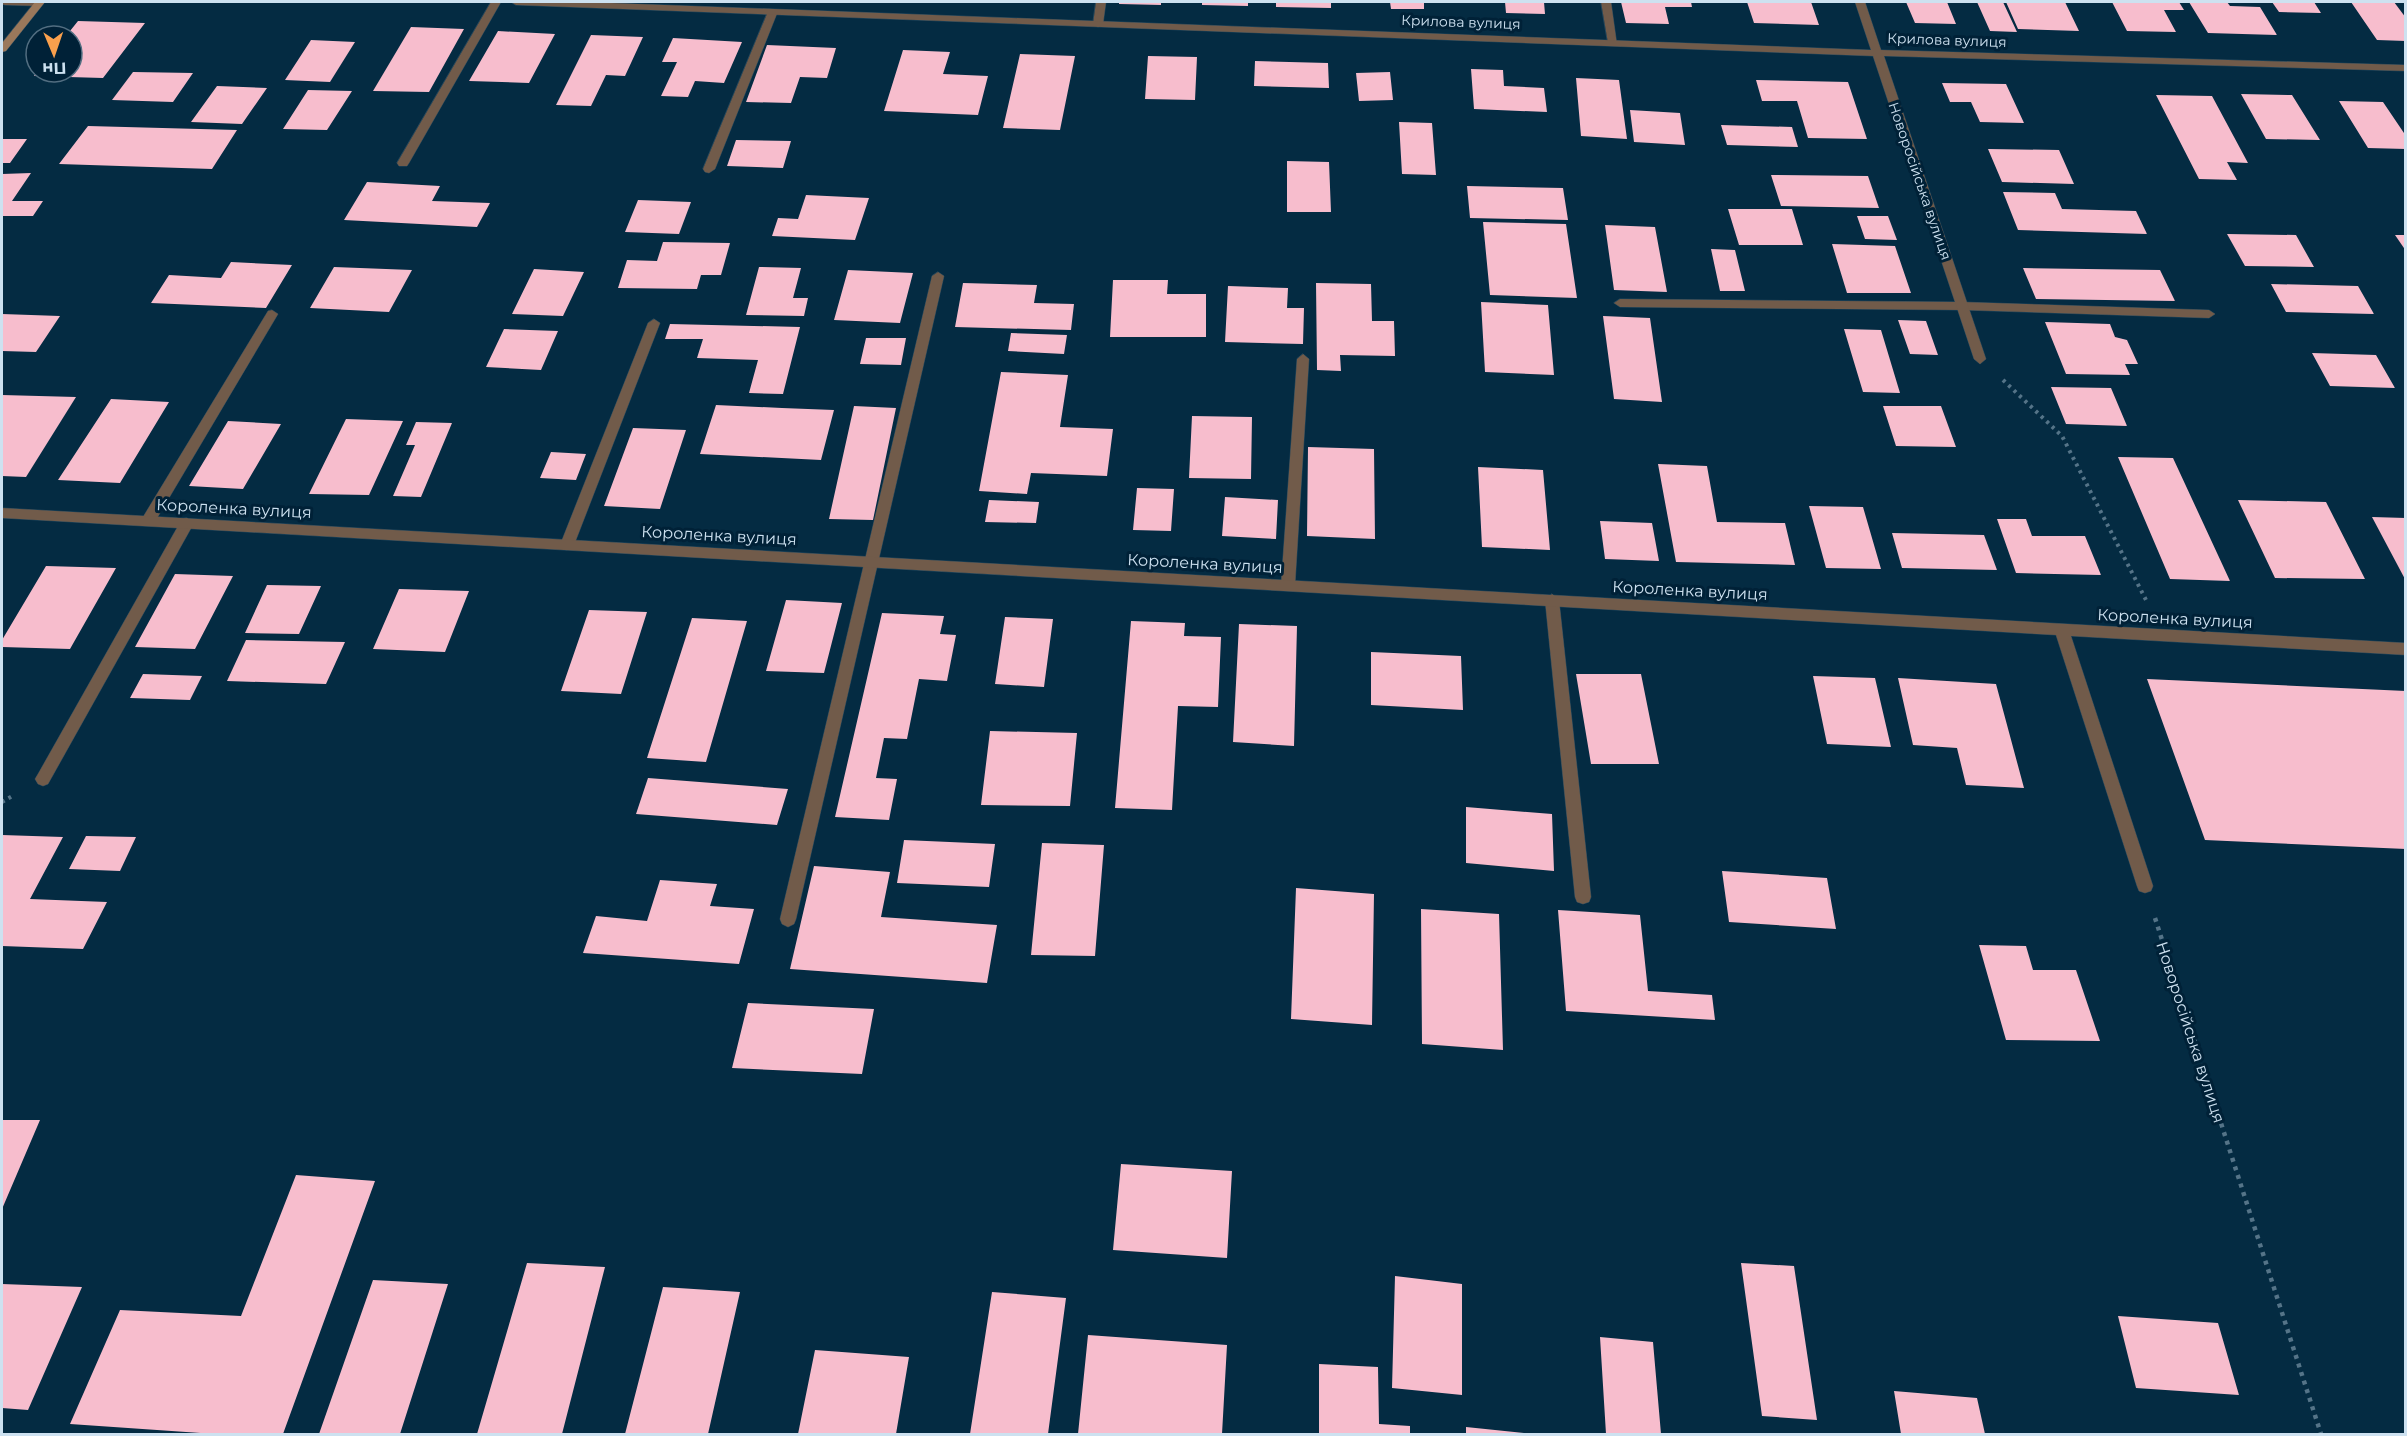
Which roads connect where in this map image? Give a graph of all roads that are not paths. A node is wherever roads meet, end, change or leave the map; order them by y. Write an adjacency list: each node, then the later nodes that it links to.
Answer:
1 (5, 2): 2 (street)
2 (40, 2): 11 (street)
3 (496, 2): 14 (street)
4 (518, 2): 8 (street, Крилова вулиця)
5 (1101, 2): 9 (street)
6 (1606, 2): 10 (street)
7 (1860, 2): 12 (street, Новоросійська вулиця)
8 (773, 11): 9 (street, Крилова вулиця); 15 (street)
9 (1098, 24): 10 (street, Крилова вулиця)
10 (1613, 43): 12 (street, Крилова вулиця)
11 (2, 49)
12 (1876, 53): 13 (street, Крилова вулиця); 18 (street, Новоросійська вулиця)
13 (2406, 68)
14 (403, 163)
15 (710, 169)
16 (938, 276): 28 (street)
17 (1620, 303): 18 (street)
18 (1962, 306): 20 (street); 23 (street, Новоросійська вулиця)
19 (272, 314): 25 (street)
20 (2208, 314)
21 (654, 323): 27 (street)
22 (1303, 359): 29 (street)
23 (1980, 359)
24 (2, 513): 25 (street, Короленка вулиця)
25 (148, 521): 26 (street, Короленка вулиця)
26 (187, 523): 27 (street, Короленка вулиця); 33 (street)
27 (567, 545): 28 (street, Короленка вулиця)
28 (873, 562): 29 (street, Короленка вулиця); 36 (street)
29 (1288, 585): 30 (street, Короленка вулиця)
30 (1552, 600): 31 (street, Короленка вулиця); 35 (street)
31 (2062, 630): 32 (street, Короленка вулиця); 34 (street)
32 (2406, 648)
33 (43, 779)
34 (2145, 886)
35 (1583, 897)
36 (788, 919)

